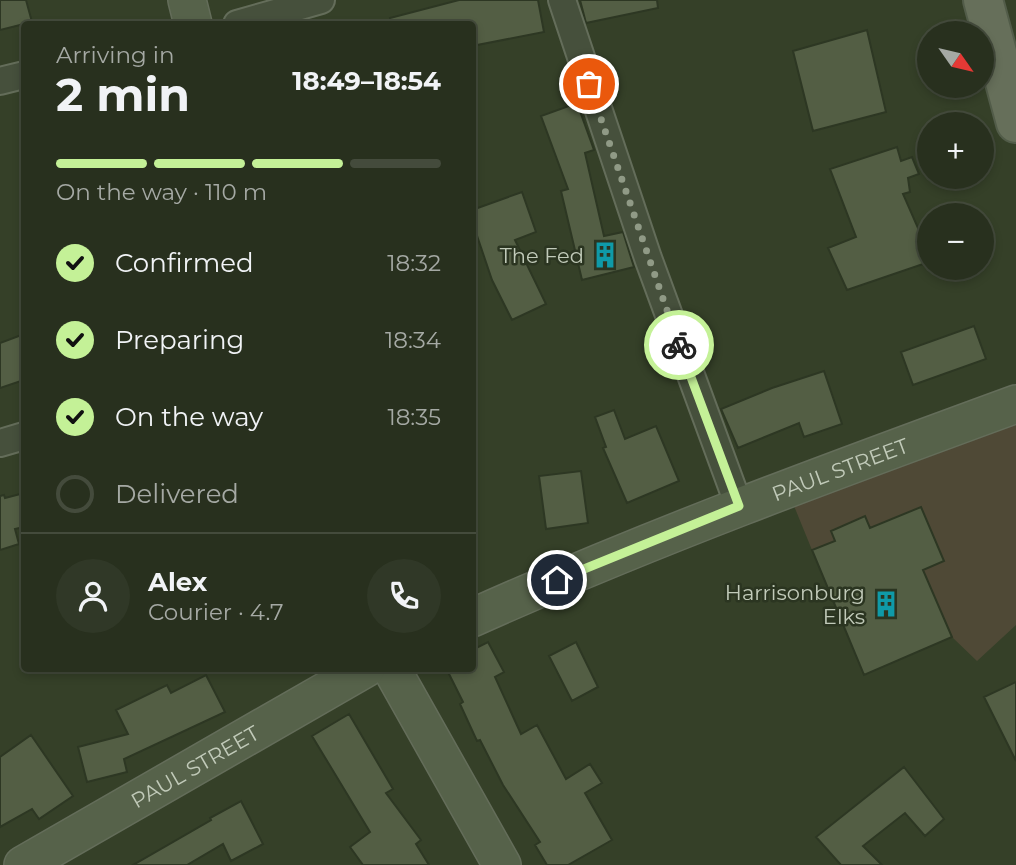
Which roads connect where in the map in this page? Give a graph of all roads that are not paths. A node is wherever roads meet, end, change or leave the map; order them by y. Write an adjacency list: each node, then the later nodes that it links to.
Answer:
1 (187, 0): 5 (street)
2 (321, 0): 6 (street)
3 (562, 0): 13 (street)
4 (983, 0): 9 (main road)
5 (192, 21)
6 (248, 21)
7 (21, 76): 8 (street)
8 (0, 81)
9 (1016, 123)
10 (1016, 404): 13 (street, PAUL STREET)
11 (21, 437): 12 (street)
12 (0, 443)
13 (739, 506): 14 (street, PAUL STREET)
14 (476, 616)
15 (359, 672): 17 (street, PAUL STREET)
16 (393, 672): 18 (street)
17 (23, 865)
18 (502, 865)

